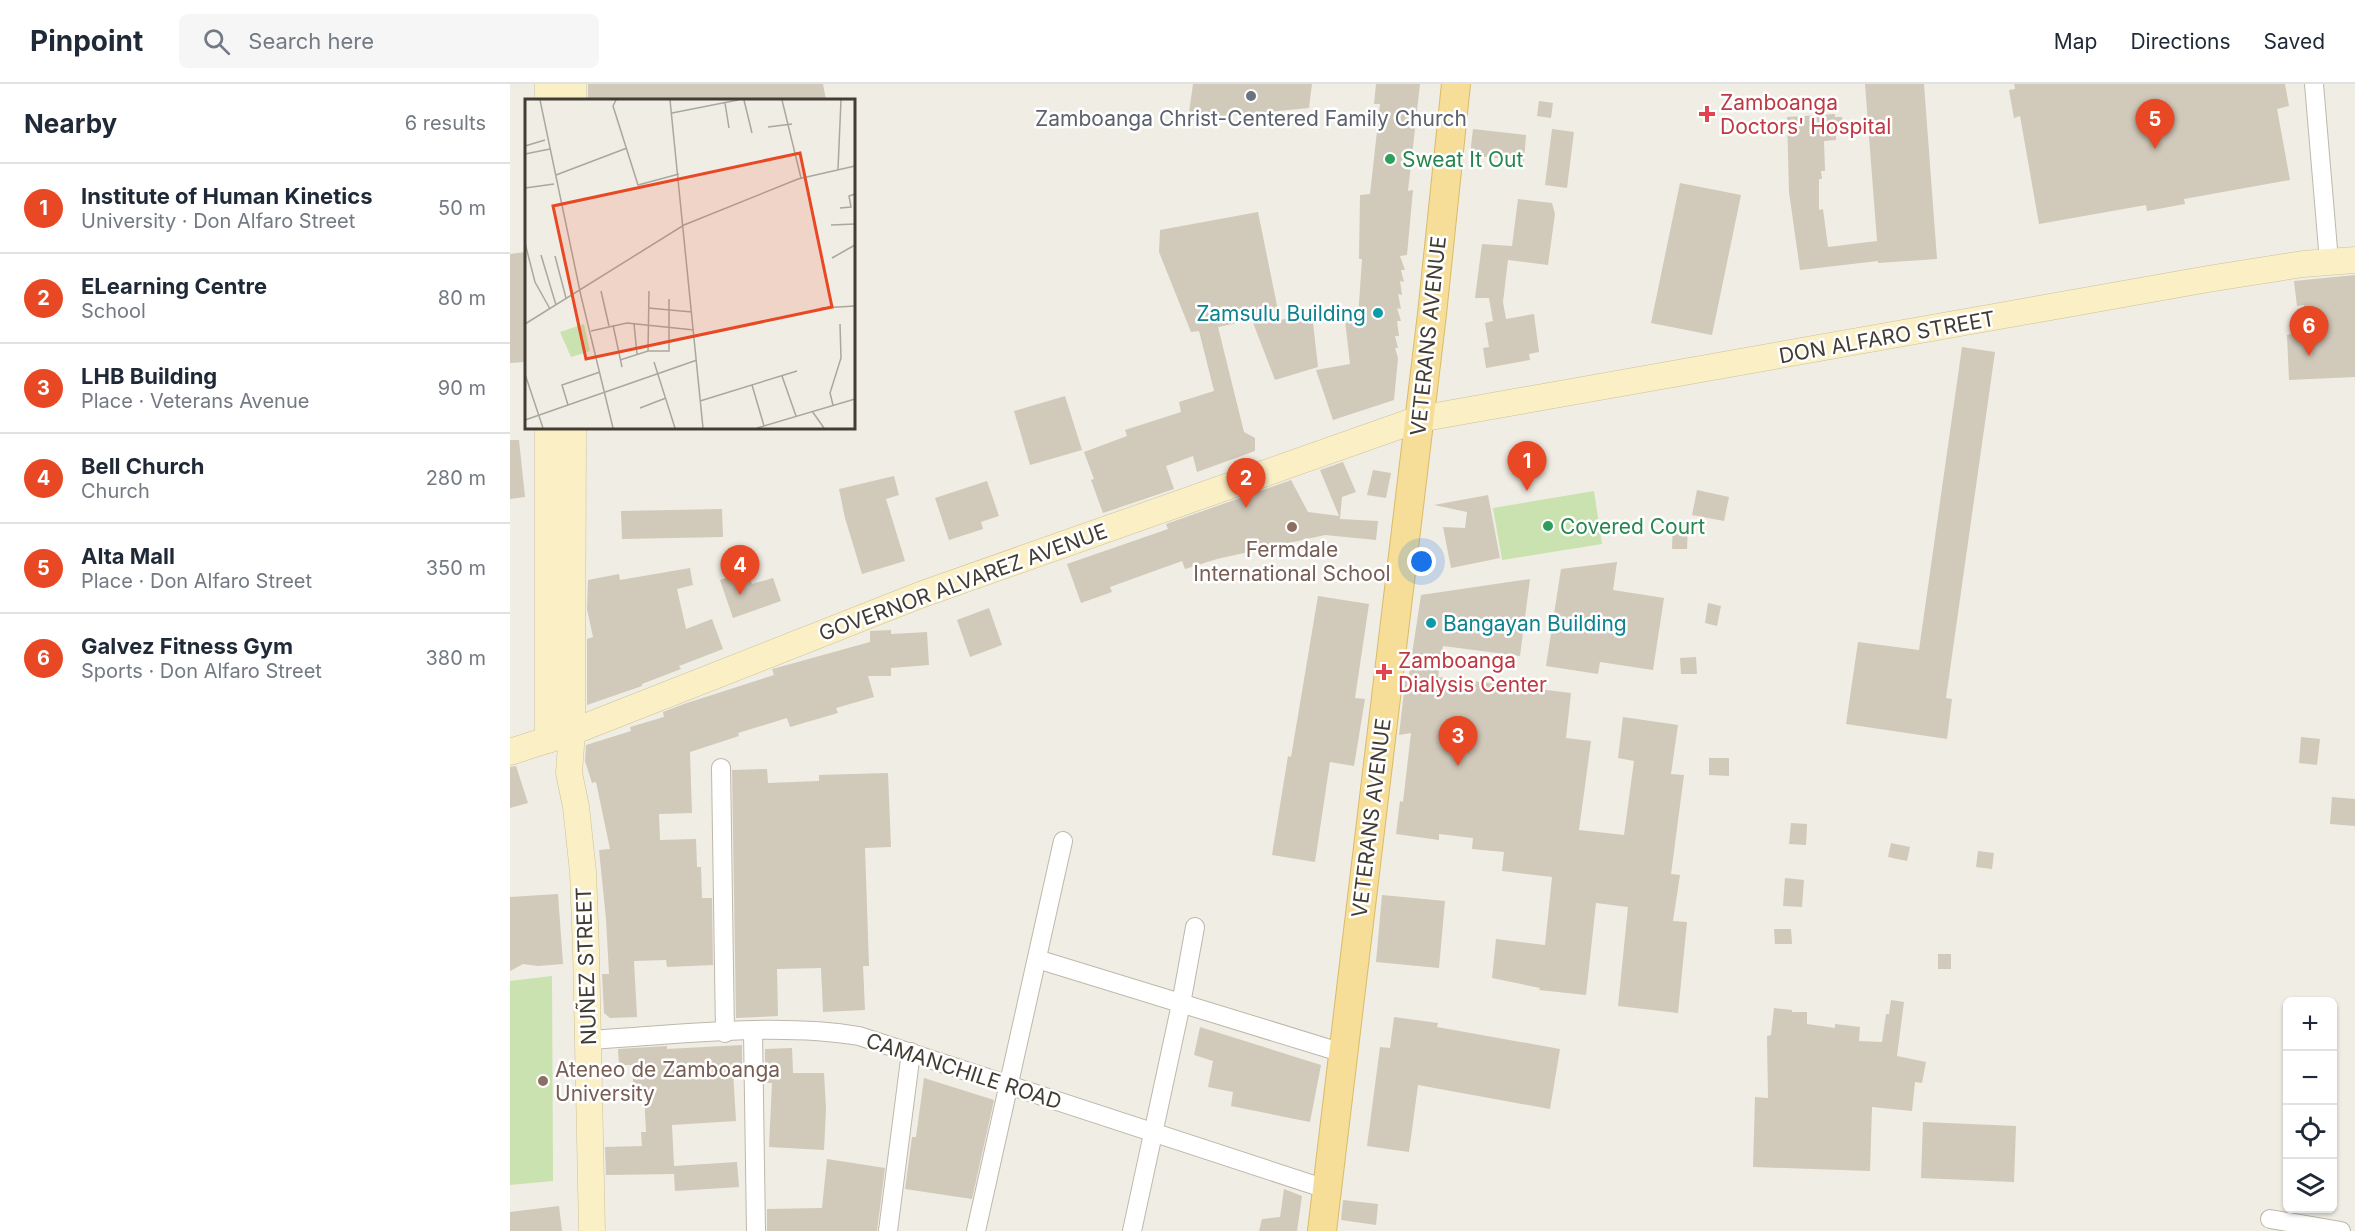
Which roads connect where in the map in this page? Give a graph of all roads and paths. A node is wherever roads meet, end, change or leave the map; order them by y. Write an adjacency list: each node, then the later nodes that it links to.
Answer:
1 (1456, 84): 5 (main road, VETERANS AVENUE)
2 (2314, 84): 4 (street)
3 (2355, 260): 4 (main road, DON ALFARO STREET)
4 (2329, 261): 5 (main road, DON ALFARO STREET)
5 (1419, 419): 8 (main road, GOVERNOR ALVAREZ AVENUE); 20 (main road, VETERANS AVENUE)
6 (548, 429): 9 (main road)
7 (573, 429): 8 (main road, NUÑEZ STREET)
8 (572, 732): 9 (main road, GOVERNOR ALVAREZ AVENUE); 18 (main road, NUÑEZ STREET)
9 (548, 740): 10 (main road, GOVERNOR ALVAREZ AVENUE)
10 (510, 753)
11 (721, 768): 17 (street)
12 (1063, 841): 14 (street)
13 (1195, 927): 15 (street)
14 (1037, 959): 15 (street); 21 (street)
15 (1181, 1004): 20 (street); 22 (street)
16 (753, 1031): 17 (street, CAMANCHILE ROAD); 19 (street, CAMANCHILE ROAD); 26 (street)
17 (726, 1033): 18 (street, CAMANCHILE ROAD)
18 (589, 1040): 25 (main road, NUÑEZ STREET)
19 (911, 1052): 21 (street, CAMANCHILE ROAD); 27 (street)
20 (1343, 1053): 23 (main road, VETERANS AVENUE)
21 (1010, 1086): 22 (street, CAMANCHILE ROAD); 28 (street)
22 (1153, 1132): 23 (street, CAMANCHILE ROAD); 29 (street)
23 (1326, 1189): 30 (main road, VETERANS AVENUE)
24 (2270, 1220): 31 (street)
25 (592, 1231)
26 (756, 1231)
27 (888, 1231)
28 (976, 1231)
29 (1132, 1231)
30 (1322, 1231)
31 (2340, 1231)

